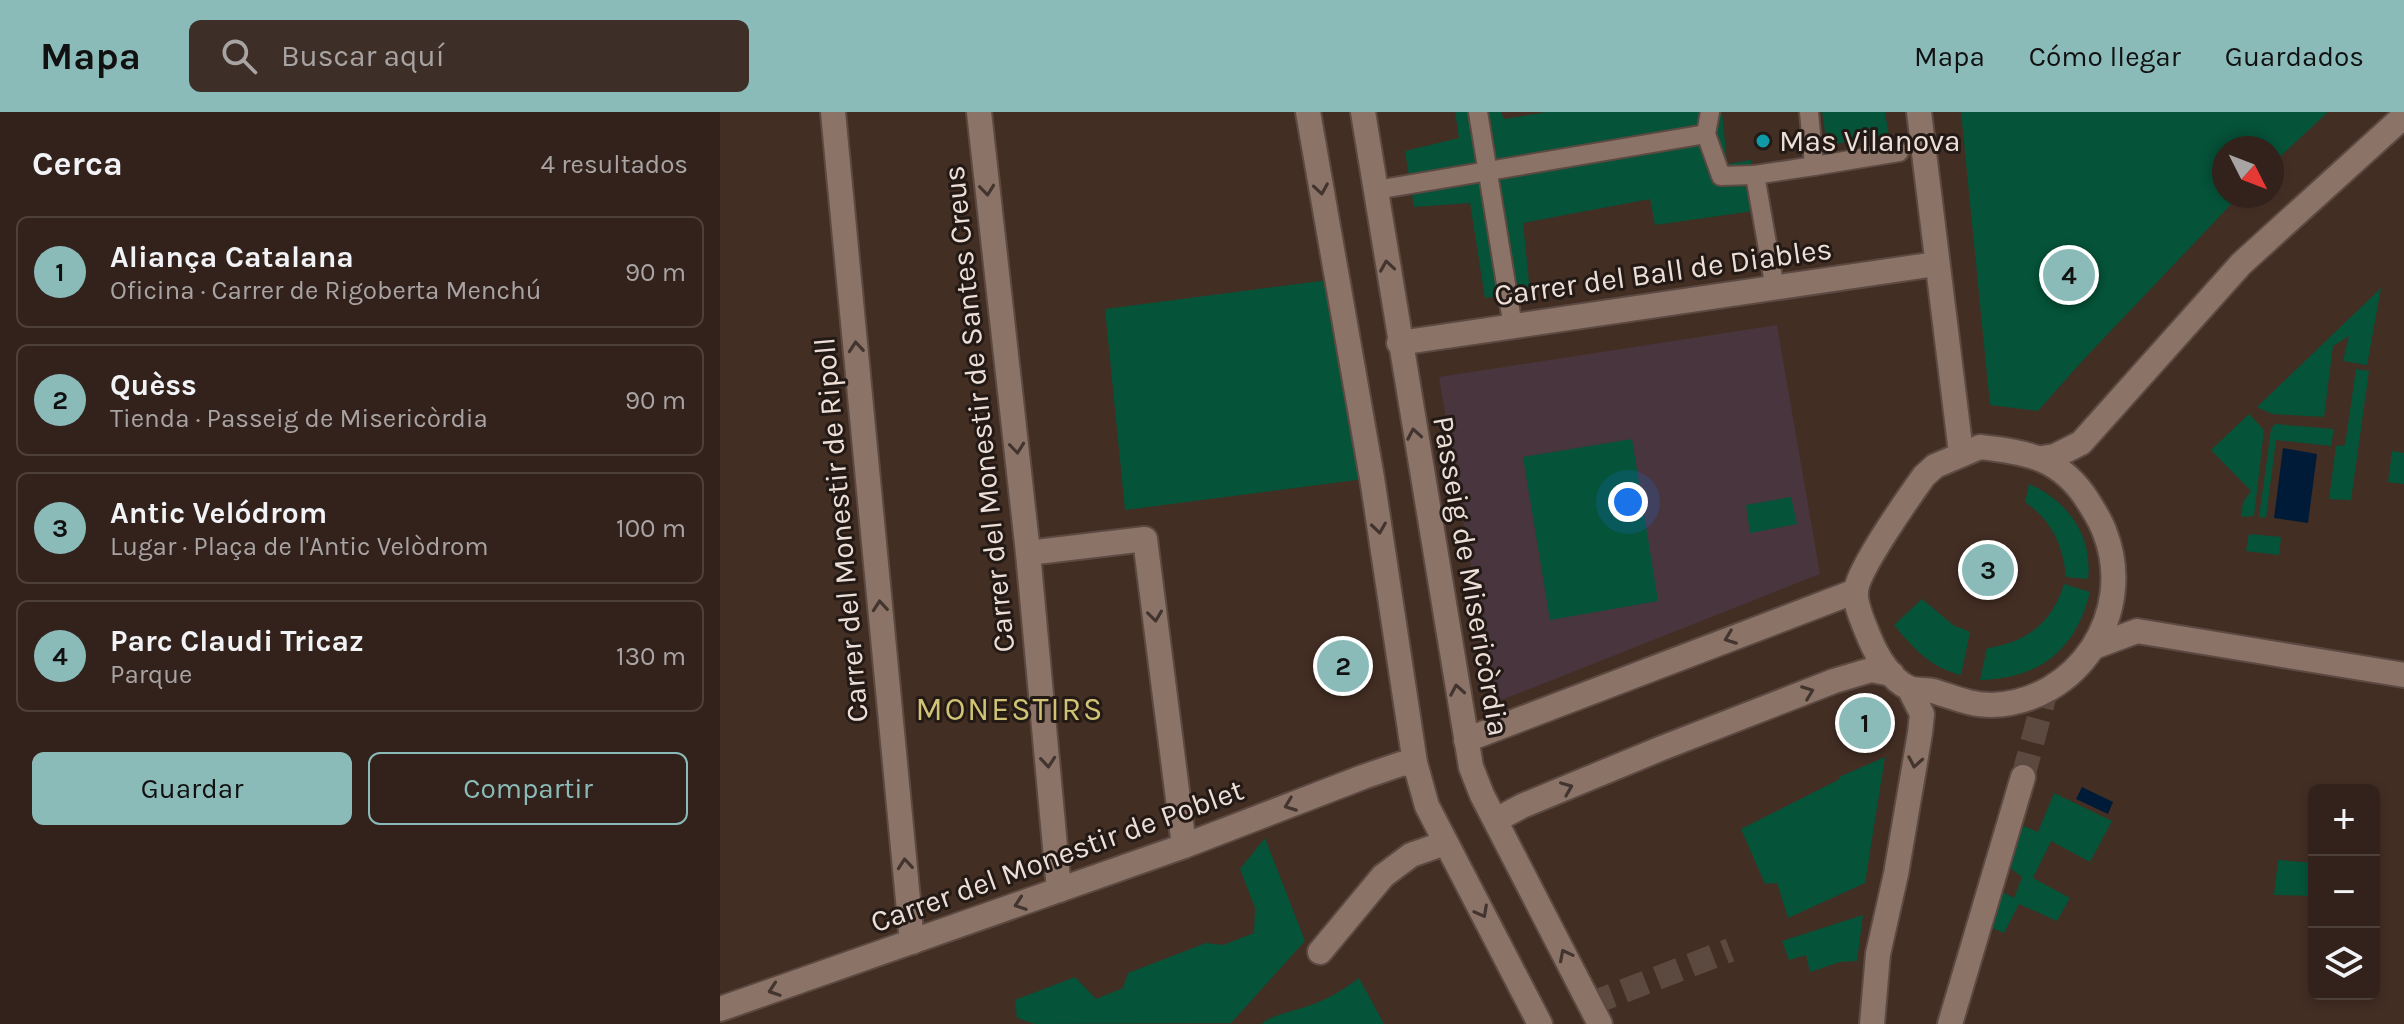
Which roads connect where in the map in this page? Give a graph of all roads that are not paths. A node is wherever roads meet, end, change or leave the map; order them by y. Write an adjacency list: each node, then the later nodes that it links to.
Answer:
1 (833, 112): 38 (street, Carrer del Monestir de Ripoll, one-way to 1)
2 (979, 112): 24 (street, Carrer del Monestir de Santes Creus, one-way to 24)
3 (1308, 112): 32 (street, one-way to 32)
4 (1363, 112): 15 (street, Passeig de Misericòrdia)
5 (1478, 112): 13 (street)
6 (1710, 112): 10 (street)
7 (1809, 112): 12 (street)
8 (1919, 112): 16 (street)
9 (2404, 116): 20 (street)
10 (1706, 134): 13 (street); 14 (street)
11 (1899, 152): 12 (street)
12 (1814, 166): 14 (street)
13 (1488, 171): 15 (street); 18 (street)
14 (1755, 175): 17 (street)
15 (1376, 190): 19 (street, Passeig de Misericòrdia, one-way to 15)
16 (1936, 264): 17 (street, Carrer del Ball de Diables); 21 (street)
17 (1775, 289): 18 (street, Carrer del Ball de Diables)
18 (1513, 327): 19 (street, Carrer del Ball de Diables)
19 (1399, 343): 31 (street, Passeig de Misericòrdia, one-way to 19)
20 (2081, 443): 22 (street); 23 (street)
21 (1961, 453): 22 (street); 25 (street)
22 (2042, 458): 23 (street)
23 (2079, 487): 26 (street)
24 (1028, 553): 36 (street, one-way to 36); 37 (street, Carrer del Monestir de Santes Creus, one-way to 37)
25 (1856, 591): 30 (street); 31 (street, one-way to 31)
26 (2113, 600): 27 (street); 28 (street)
27 (2137, 631): 28 (street); 29 (street)
28 (2094, 647): 30 (street)
29 (2404, 675)
30 (1900, 681): 34 (street, one-way to 30); 43 (street, one-way to 43)
31 (1466, 740): 34 (street, Passeig de Misericòrdia)
32 (1415, 763): 35 (street); 36 (street, Carrer del Monestir de Poblet, one-way to 36)
33 (2023, 777): 44 (street)
34 (1496, 820): 42 (street, Passeig de Misericòrdia, one-way to 34)
35 (1445, 843): 39 (street); 41 (street, one-way to 41)
36 (1184, 846): 37 (street, Carrer del Monestir de Poblet)
37 (1059, 890): 38 (street, Carrer del Monestir de Poblet, one-way to 38)
38 (912, 942): 40 (street, Carrer del Monestir de Poblet, one-way to 40)
39 (1320, 952)
40 (720, 1009)
41 (1540, 1024)
42 (1600, 1024)
43 (1872, 1024)
44 (1950, 1024)

